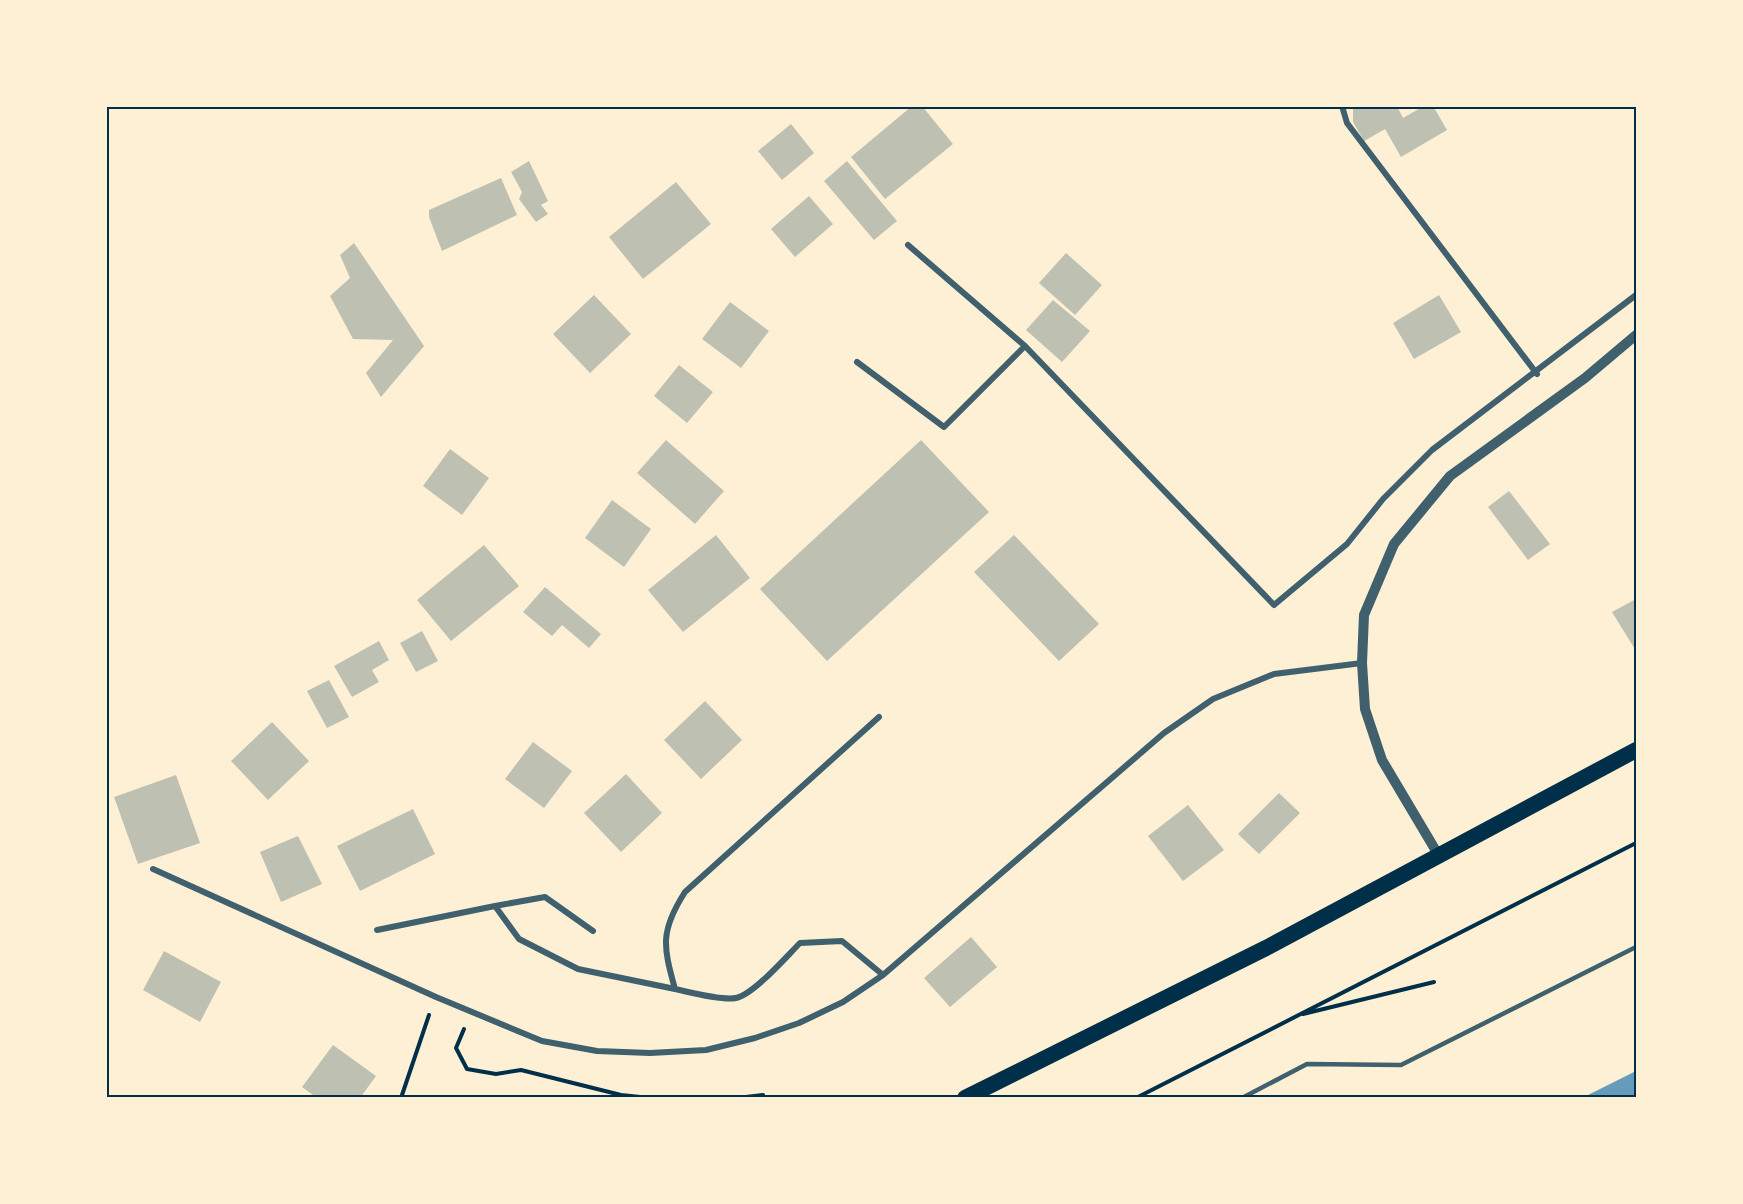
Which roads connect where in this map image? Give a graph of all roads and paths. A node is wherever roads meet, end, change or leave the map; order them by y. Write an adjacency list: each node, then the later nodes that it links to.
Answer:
1 (1342, 106): 7 (street)
2 (908, 245): 5 (street)
3 (1636, 295): 7 (street)
4 (1636, 335): 8 (street)
5 (1026, 346): 6 (street); 7 (street)
6 (857, 362)
7 (1536, 374)
8 (1362, 663): 12 (street); 18 (street)
9 (879, 717): 20 (street)
10 (1636, 750): 12 (highway)
11 (1636, 843): 23 (path)
12 (1439, 856): 28 (highway)
13 (153, 869): 21 (street)
14 (495, 906): 15 (street); 16 (street); 20 (street)
15 (377, 930)
16 (593, 931)
17 (1636, 947): 30 (lane)
18 (883, 975): 20 (street); 22 (street)
19 (1434, 982): 23 (path)
20 (675, 989)
21 (436, 997): 22 (street); 24 (path)
22 (471, 1011): 25 (path)
23 (1296, 1016): 29 (path)
24 (401, 1098)
25 (650, 1098)
26 (737, 1098): 27 (path)
27 (764, 1098)
28 (965, 1098)
29 (1136, 1098)
30 (1242, 1098)

